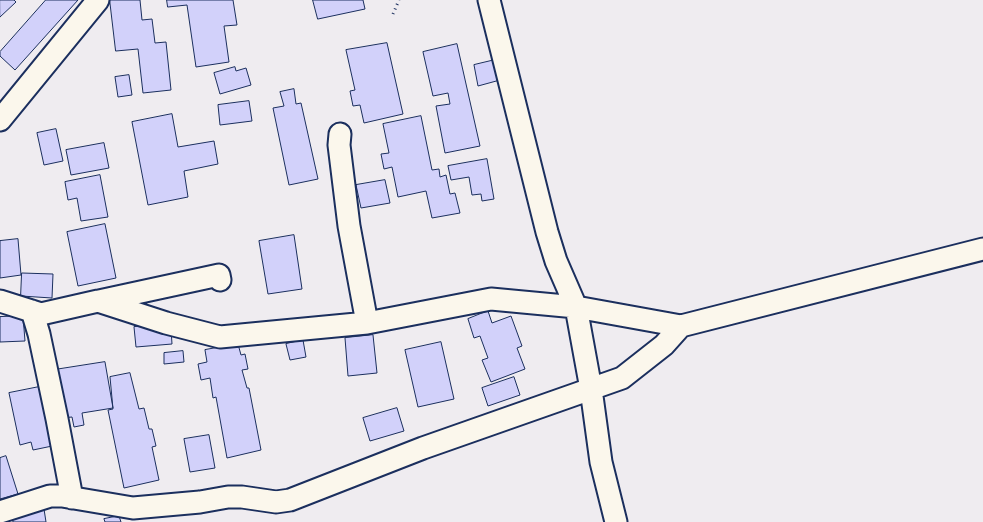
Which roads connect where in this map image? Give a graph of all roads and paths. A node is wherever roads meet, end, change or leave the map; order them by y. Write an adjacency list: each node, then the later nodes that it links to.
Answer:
1 (98, 0): 5 (street)
2 (399, 0): 4 (path)
3 (489, 0): 11 (street)
4 (392, 14)
5 (0, 120)
6 (340, 134): 13 (street)
7 (983, 249): 14 (street)
8 (220, 280): 10 (street)
9 (0, 301): 12 (street)
10 (98, 301): 12 (street); 13 (street)
11 (576, 307): 13 (street); 14 (street); 15 (street)
12 (32, 311): 16 (street)
13 (367, 323)
14 (681, 326): 15 (street)
15 (591, 388): 16 (street); 18 (street)
16 (72, 498): 17 (street)
17 (0, 512)
18 (616, 522)

